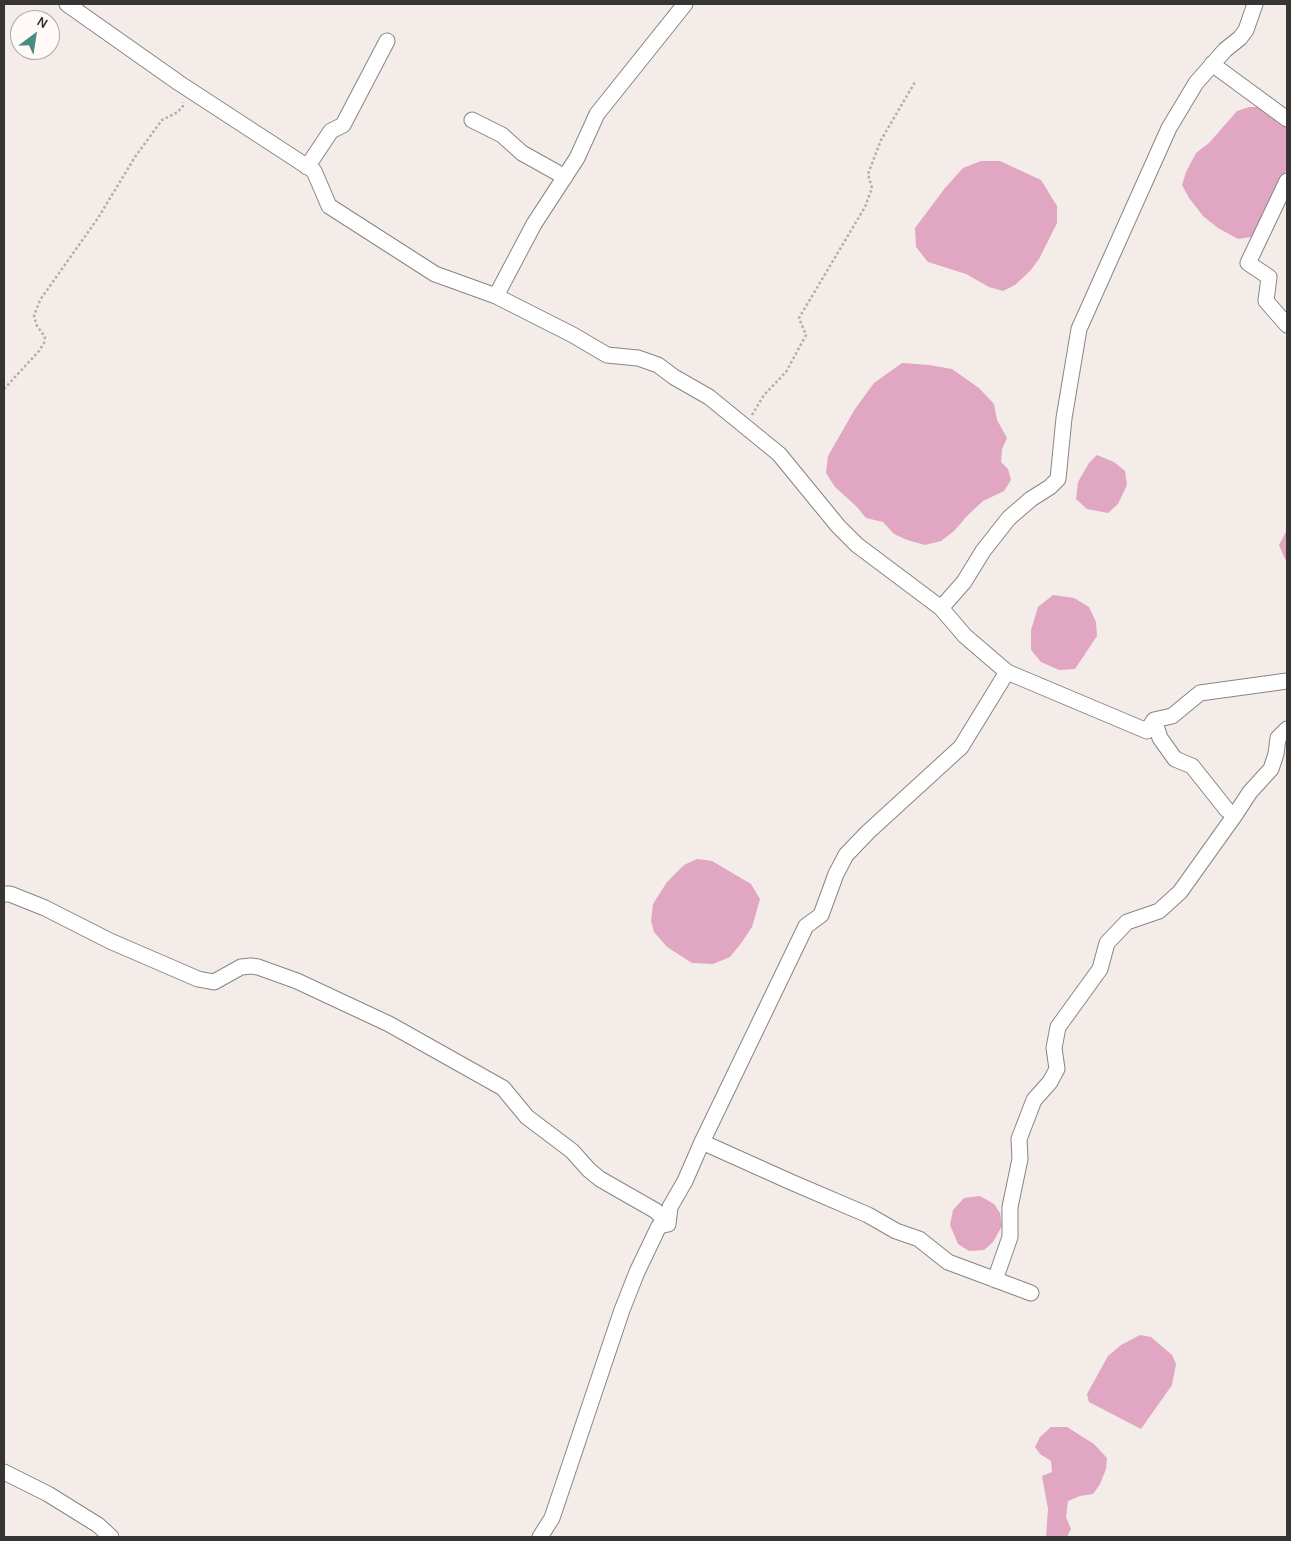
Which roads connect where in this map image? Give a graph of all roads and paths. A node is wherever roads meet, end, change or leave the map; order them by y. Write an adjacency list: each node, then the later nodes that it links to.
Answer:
1 (67, 4): 7 (street)
2 (684, 4): 11 (street)
3 (1255, 4): 5 (street)
4 (387, 41): 10 (street)
5 (1212, 64): 8 (street); 17 (street)
6 (915, 82): 16 (path)
7 (179, 83): 10 (street); 15 (path)
8 (1287, 119)
9 (472, 120): 11 (street)
10 (307, 167): 13 (street)
11 (565, 177): 13 (street)
12 (1287, 181): 14 (street)
13 (496, 296): 16 (street)
14 (1287, 325)
15 (4, 388)
16 (745, 427): 17 (street)
17 (941, 608): 18 (street)
18 (1007, 672): 20 (street); 24 (street)
19 (1287, 681): 20 (street)
20 (1154, 720): 22 (street)
21 (1287, 729): 22 (street)
22 (1235, 815): 26 (street)
23 (4, 894): 25 (street)
24 (702, 1142): 25 (street); 26 (street)
25 (668, 1224): 30 (street)
26 (995, 1280): 27 (street)
27 (1031, 1293)
28 (4, 1472): 29 (street)
29 (111, 1537)
30 (540, 1537)

